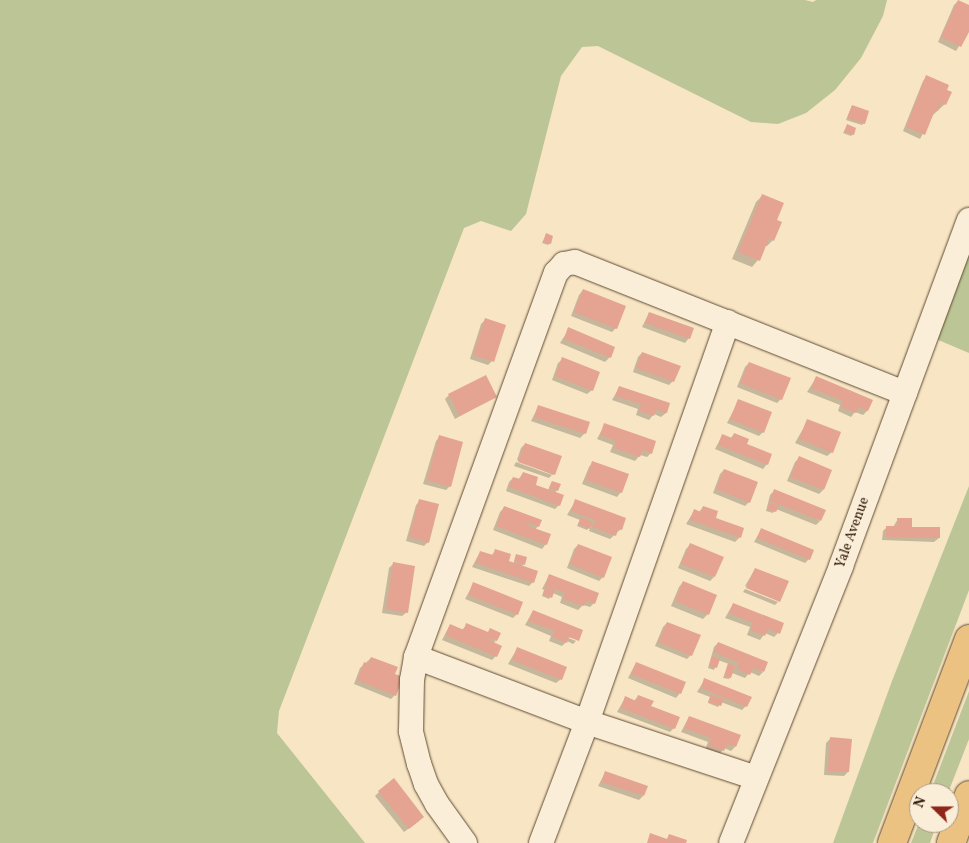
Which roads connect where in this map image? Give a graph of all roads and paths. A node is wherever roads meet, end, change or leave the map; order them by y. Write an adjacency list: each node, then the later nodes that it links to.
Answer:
1 (969, 220): 3 (street, Yale Avenue)
2 (728, 322): 3 (street); 5 (street); 6 (street)
3 (905, 393): 7 (street, Yale Avenue)
4 (969, 639): 12 (highway)
5 (416, 657): 6 (street); 9 (street)
6 (587, 722): 7 (street); 10 (street)
7 (756, 778): 11 (street, Yale Avenue)
8 (969, 795): 13 (highway)
9 (465, 843)
10 (541, 843)
11 (731, 843)
12 (892, 843)
13 (951, 843)

